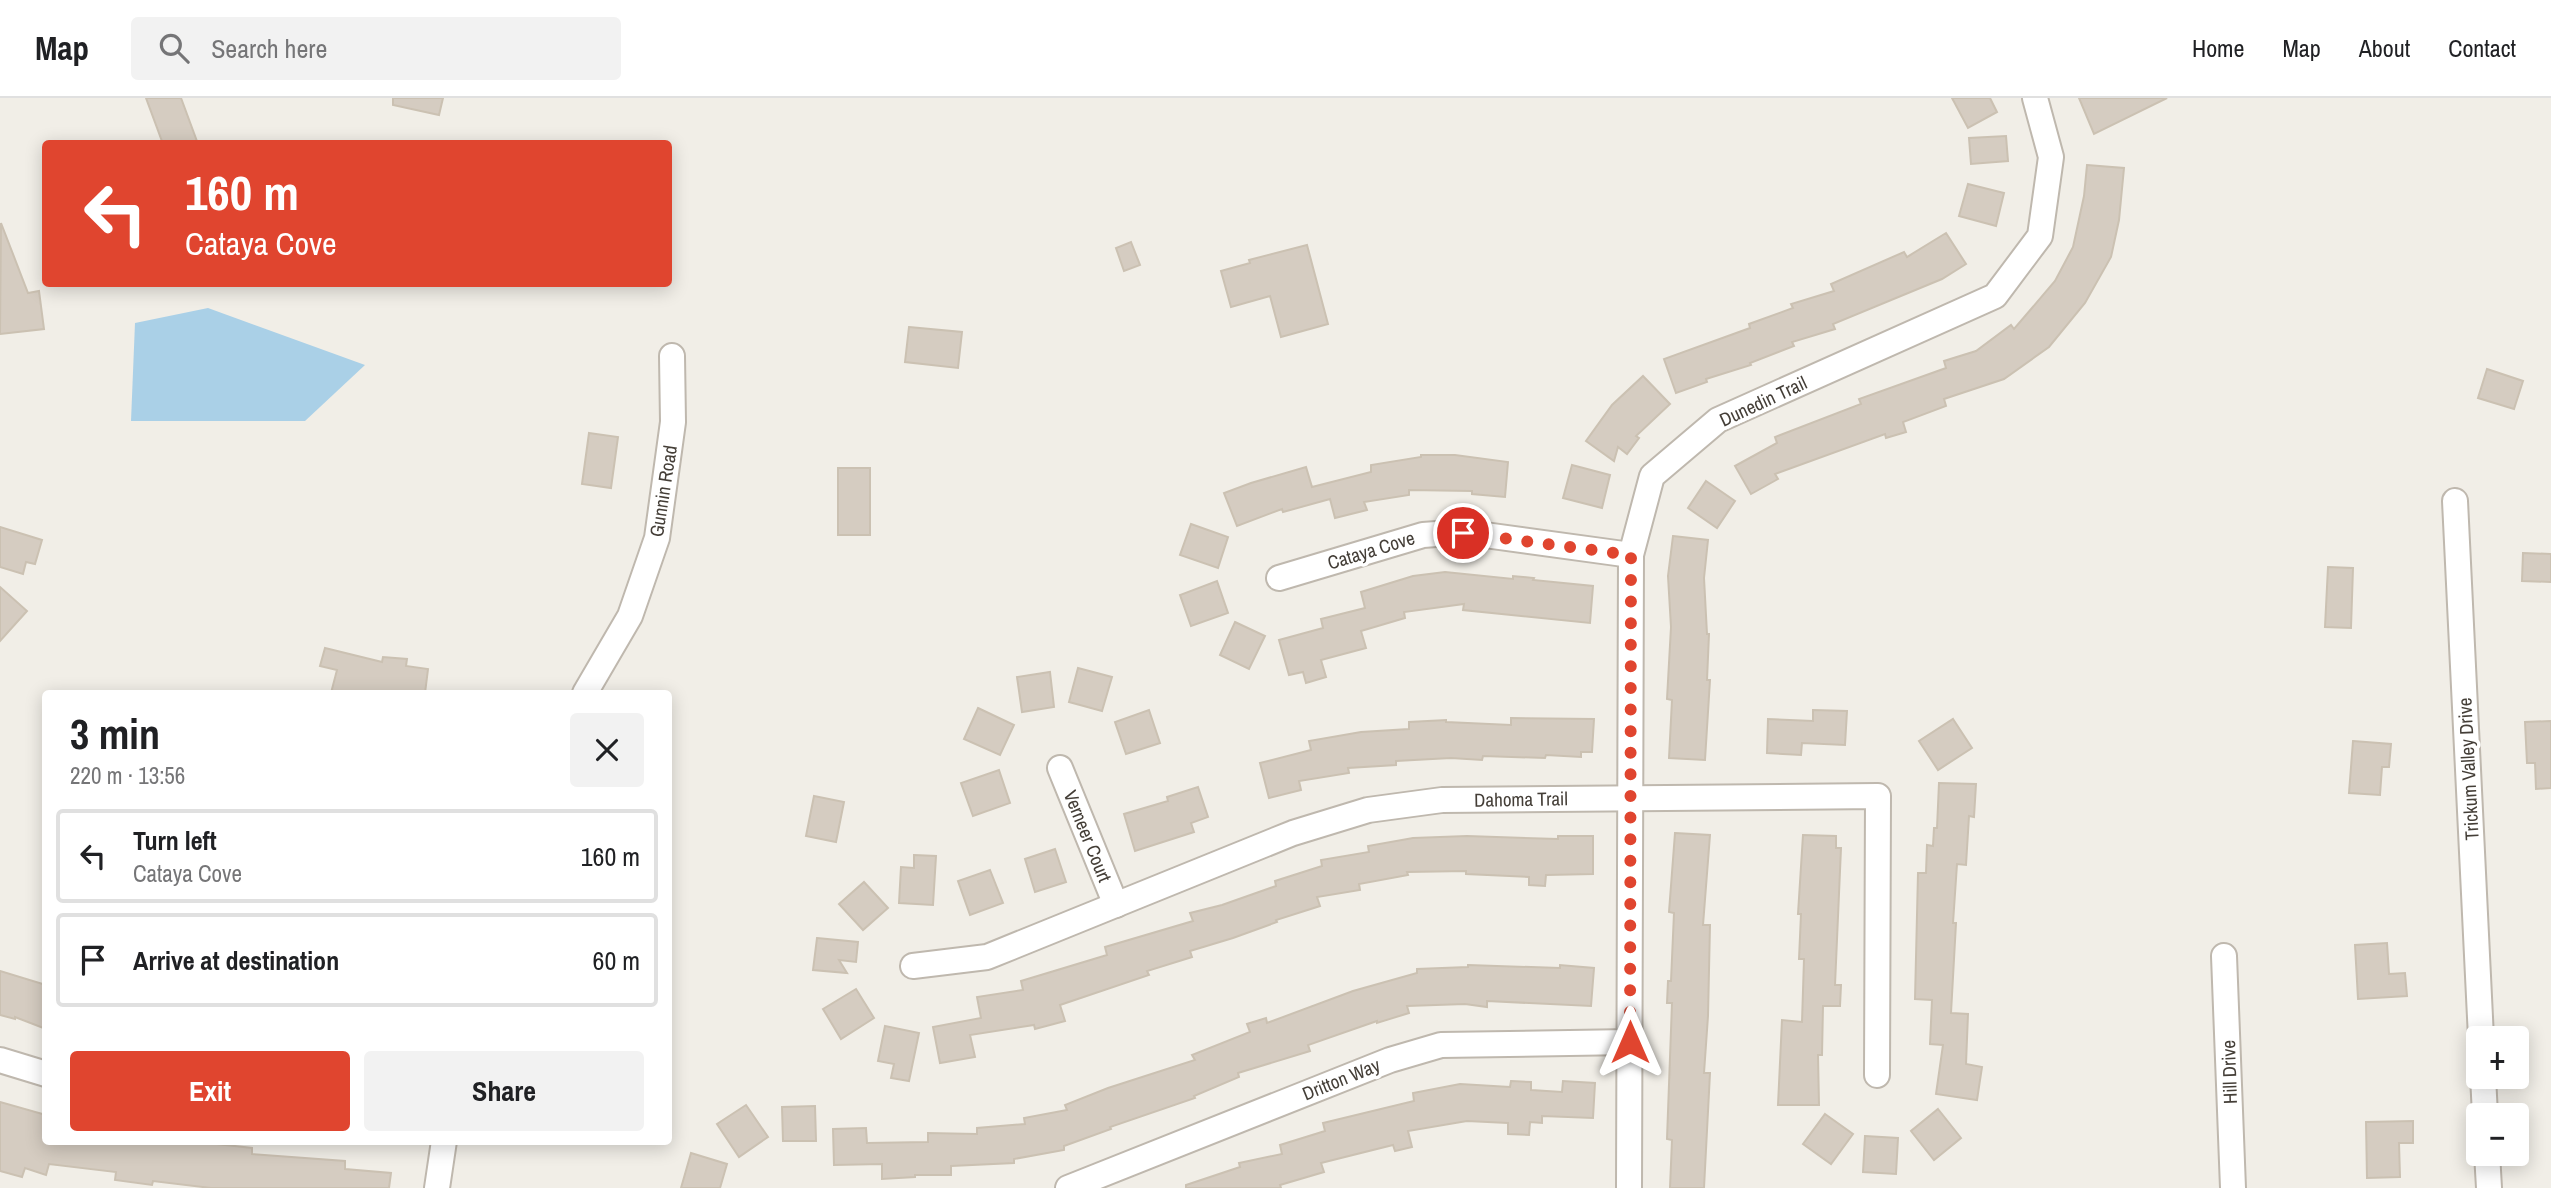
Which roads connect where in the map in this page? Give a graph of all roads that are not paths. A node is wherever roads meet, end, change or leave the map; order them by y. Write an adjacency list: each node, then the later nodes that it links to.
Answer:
1 (2035, 98): 4 (street, Dunedin Trail)
2 (672, 356): 6 (street, Gunnin Road)
3 (2455, 500): 12 (street, Trickum Valley Drive)
4 (1631, 555): 5 (street, Cataya Cove); 8 (street, Dunedin Trail)
5 (1279, 578)
6 (587, 690)
7 (1060, 768): 9 (street, Verneer Court)
8 (1630, 797): 9 (street, Dahoma Trail); 13 (street, Dunedin Trail); 16 (street, Dahoma Trail)
9 (1116, 905): 11 (street, Dahoma Trail)
10 (2224, 956): 22 (street, Hill Drive)
11 (913, 966)
12 (2481, 1026)
13 (1630, 1042): 20 (street, Dritton Way); 21 (street, Dunedin Trail)
14 (0, 1060): 15 (street)
15 (42, 1073)
16 (1877, 1075)
17 (443, 1145): 19 (street)
18 (2488, 1166): 23 (street)
19 (437, 1188)
20 (1068, 1188)
21 (1629, 1188)
22 (2233, 1188)
23 (2489, 1188)

